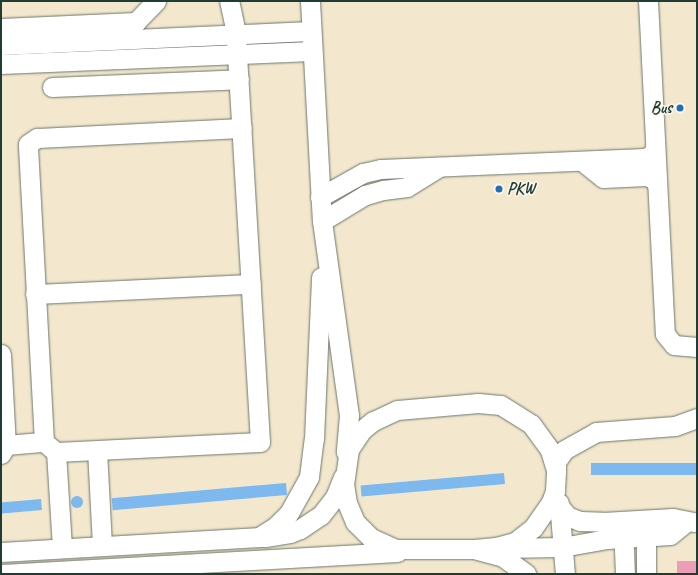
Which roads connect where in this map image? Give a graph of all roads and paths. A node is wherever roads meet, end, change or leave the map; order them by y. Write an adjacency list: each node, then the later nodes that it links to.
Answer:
1 (156, 1): 5 (street)
2 (229, 1): 8 (street)
3 (648, 1): 19 (street)
4 (311, 3): 7 (street)
5 (136, 22): 6 (street); 9 (street)
6 (1, 28)
7 (311, 31): 8 (street); 11 (street)
8 (236, 33): 9 (street); 12 (street)
9 (119, 39): 10 (street)
10 (1, 45)
11 (312, 51): 12 (street); 23 (street)
12 (238, 52): 13 (street); 15 (street)
13 (148, 57): 14 (street); 16 (street)
14 (1, 64)
15 (239, 79): 16 (street); 18 (street)
16 (149, 83): 17 (street)
17 (52, 87)
18 (242, 128): 25 (street); 26 (street)
19 (655, 147): 20 (street); 22 (street)
20 (582, 161): 21 (street); 22 (street)
21 (440, 167): 23 (street); 24 (street)
22 (657, 185): 27 (street)
23 (320, 197): 24 (street)
24 (322, 225): 33 (street); 39 (street)
25 (251, 284): 26 (street); 32 (street)
26 (35, 294): 30 (street)
27 (697, 347)
28 (1, 354): 31 (street)
29 (697, 418): 34 (street)
30 (50, 447): 31 (street); 32 (street); 43 (street)
31 (3, 449)
32 (97, 450): 40 (street)
33 (345, 467): 34 (street); 39 (street); 45 (street)
34 (556, 475): 35 (street); 41 (street)
35 (559, 506): 38 (street); 42 (street)
36 (691, 522): 37 (street)
37 (645, 528): 38 (street); 51 (street)
38 (623, 529): 42 (street); 50 (street)
39 (247, 538): 40 (street)
40 (102, 546): 43 (street)
41 (496, 547): 42 (street); 44 (street)
42 (562, 547): 49 (street)
43 (62, 548): 46 (street)
44 (474, 548): 45 (street); 48 (street)
45 (411, 550): 47 (street)
46 (1, 552)
47 (2, 574)
48 (526, 574)
49 (565, 574)
50 (625, 574)
51 (646, 574)

